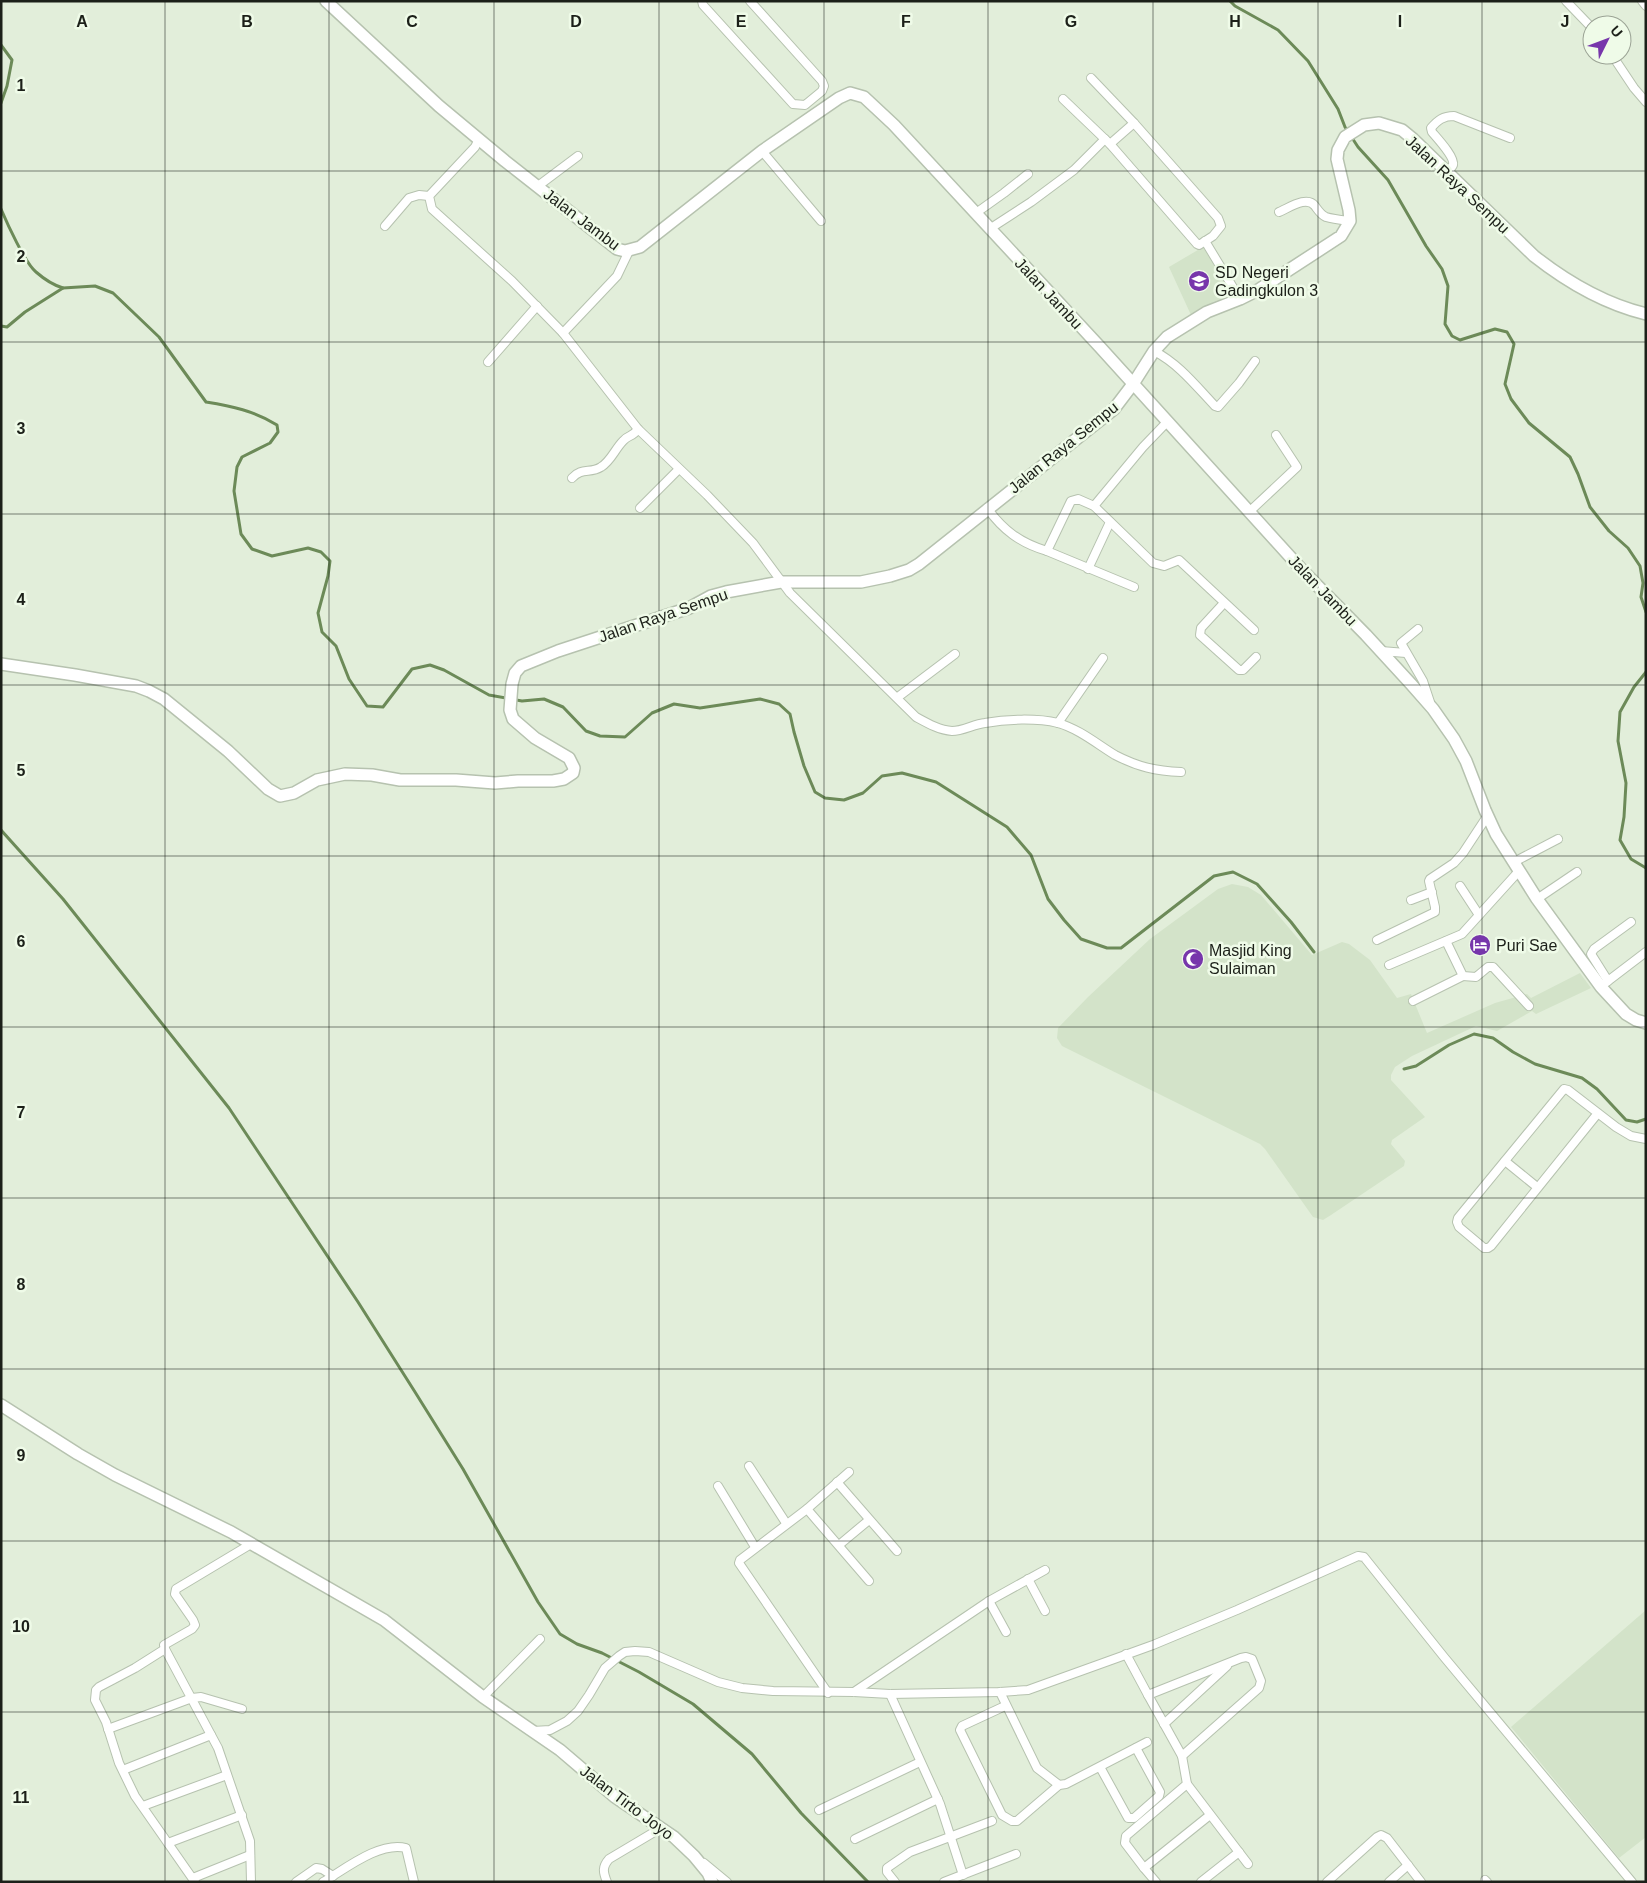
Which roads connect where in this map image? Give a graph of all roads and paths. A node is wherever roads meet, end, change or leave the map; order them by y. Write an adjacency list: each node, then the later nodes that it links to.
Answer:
1 (702, 1): 12 (street)
2 (750, 1): 12 (street)
3 (1566, 1): 7 (street)
4 (1642, 1): 6 (street)
5 (332, 3): 16 (street, Jalan Jambu)
6 (1646, 6)
7 (1582, 18)
8 (1619, 65): 11 (street)
9 (1091, 78): 14 (street)
10 (1063, 99): 17 (street)
11 (1646, 102)
12 (805, 105): 13 (street)
13 (814, 115): 18 (street, Jalan Jambu); 24 (street, Jalan Jambu)
14 (1134, 123): 17 (street); 30 (street)
15 (1510, 138): 20 (street)
16 (479, 139): 22 (street, Jalan Jambu); 23 (street)
17 (1107, 142): 29 (street); 30 (street)
18 (762, 150): 26 (street); 31 (street, Jalan Jambu)
19 (578, 156): 22 (street)
20 (1447, 171): 27 (street, Jalan Raya Sempu); 34 (street, Jalan Raya Sempu)
21 (1028, 174): 24 (street)
22 (538, 186): 31 (street, Jalan Jambu)
23 (429, 196): 28 (street); 33 (street)
24 (976, 212): 29 (street, Jalan Jambu)
25 (1279, 212): 27 (street)
26 (821, 221)
27 (1350, 221): 32 (street, Jalan Raya Sempu)
28 (385, 226)
29 (990, 228): 39 (street, Jalan Jambu)
30 (1205, 241): 32 (street)
31 (629, 251): 35 (street)
32 (1240, 299): 36 (street, Jalan Raya Sempu)
33 (537, 306): 35 (street); 38 (street)
34 (1646, 314)
35 (563, 333): 41 (street)
36 (1154, 352): 37 (street); 39 (street, Jalan Raya Sempu)
37 (1255, 360)
38 (488, 362)
39 (1133, 384): 40 (street, Jalan Jambu); 47 (street, Jalan Raya Sempu)
40 (1168, 421): 45 (street); 48 (street, Jalan Jambu)
41 (638, 429): 43 (street); 44 (street)
42 (1276, 435): 48 (street)
43 (679, 469): 46 (street); 52 (street)
44 (572, 478)
45 (1094, 506): 49 (street); 50 (street)
46 (640, 508)
47 (987, 508): 50 (street); 52 (street, Jalan Raya Sempu)
48 (1249, 512): 57 (street, Jalan Jambu)
49 (1110, 522): 51 (street); 54 (street)
50 (1047, 551): 51 (street)
51 (1088, 569): 53 (street)
52 (781, 582): 62 (street, Jalan Raya Sempu); 63 (street)
53 (1134, 587)
54 (1224, 603): 56 (street); 60 (street)
55 (1418, 629): 58 (street)
56 (1254, 630)
57 (1380, 650): 58 (street); 64 (street, Jalan Jambu)
58 (1406, 653): 64 (street)
59 (955, 654): 63 (street)
60 (1256, 657)
61 (1103, 658): 65 (street)
62 (1, 664)
63 (898, 698): 65 (street)
64 (1433, 709): 67 (street, Jalan Jambu)
65 (1058, 724): 66 (street)
66 (1181, 772)
67 (1488, 815): 69 (street, Jalan Jambu); 72 (street)
68 (1558, 839): 69 (street)
69 (1517, 867): 73 (street, Jalan Jambu); 75 (street)
70 (1578, 872): 73 (street)
71 (1460, 886): 75 (street)
72 (1432, 892): 74 (street); 77 (street)
73 (1537, 899): 82 (street, Jalan Jambu)
74 (1410, 900)
75 (1479, 915): 78 (street)
76 (1630, 922): 82 (street)
77 (1377, 940)
78 (1446, 941): 80 (street); 81 (street)
79 (1646, 952): 82 (street)
80 (1389, 965)
81 (1463, 976): 83 (street); 84 (street)
82 (1604, 984): 85 (street, Jalan Jambu)
83 (1413, 1001)
84 (1529, 1006)
85 (1646, 1023)
86 (1598, 1113): 87 (street); 88 (street); 89 (street)
87 (1646, 1139)
88 (1505, 1161): 89 (street); 89 (street)
89 (1537, 1187)
90 (1, 1405): 98 (street, Jalan Tirto Joyo)
91 (749, 1466): 97 (street)
92 (849, 1472): 93 (street)
93 (837, 1482): 95 (street); 96 (street)
94 (718, 1486): 100 (street)
95 (807, 1508): 97 (street); 99 (street)
96 (869, 1520): 99 (street); 101 (street)
97 (786, 1523): 100 (street)
98 (251, 1544): 109 (street); 117 (street, Jalan Tirto Joyo)
99 (839, 1546): 104 (street)
100 (755, 1548): 114 (street)
101 (897, 1551)
102 (1045, 1570): 103 (street)
103 (1028, 1579): 105 (street); 106 (street)
104 (869, 1581)
105 (989, 1601): 107 (street); 112 (street)
106 (1045, 1611)
107 (1006, 1632)
108 (540, 1639): 117 (street)
109 (165, 1649): 118 (street); 122 (street)
110 (1126, 1654): 113 (street); 116 (street); 168 (street)
111 (1232, 1662): 116 (street); 121 (street); 127 (street)
112 (854, 1692): 114 (street); 115 (street)
113 (1000, 1692): 115 (street); 119 (street)
114 (828, 1693): 123 (street)
115 (890, 1694): 128 (street)
116 (1148, 1695): 121 (street)
117 (482, 1697): 123 (street, Jalan Tirto Joyo)
118 (192, 1698): 120 (street); 122 (street); 124 (street)
119 (1005, 1706): 133 (street); 133 (street)
120 (242, 1709)
121 (1164, 1724): 127 (street)
122 (108, 1729): 130 (street)
123 (533, 1731): 140 (street, Jalan Tirto Joyo)
124 (211, 1735): 130 (street); 131 (street)
125 (1148, 1742): 126 (street)
126 (1136, 1748): 129 (street); 129 (street)
127 (1182, 1756): 132 (street)
128 (920, 1762): 134 (street); 136 (street)
129 (1100, 1767): 133 (street)
130 (123, 1770): 135 (street)
131 (227, 1775): 135 (street); 137 (street)
132 (1187, 1784): 138 (street); 150 (street)
133 (1059, 1785)
134 (938, 1799): 141 (street); 142 (street)
135 (143, 1806): 143 (street)
136 (819, 1810)
137 (242, 1815): 143 (street); 146 (street)
138 (1210, 1815): 144 (street); 150 (street)
139 (992, 1821): 141 (street)
140 (661, 1828): 147 (street, Jalan Tirto Joyo); 158 (street)
141 (950, 1836): 151 (street); 161 (street)
142 (855, 1839)
143 (168, 1843): 153 (street)
144 (1239, 1852): 148 (street); 164 (street)
145 (1016, 1854): 151 (street)
146 (250, 1855): 153 (street); 154 (street)
147 (694, 1856): 159 (street, Jalan Tirto Joyo); 160 (street)
148 (1248, 1864)
149 (1408, 1865): 165 (street); 166 (street); 167 (street)
150 (1144, 1868): 163 (street)
151 (963, 1875): 162 (street)
152 (333, 1876): 155 (street); 156 (street); 157 (street)
153 (194, 1880)
154 (251, 1882)
155 (296, 1882)
156 (324, 1882)
157 (414, 1882)
158 (607, 1882)
159 (712, 1882)
160 (727, 1882)
161 (895, 1882)
162 (944, 1882)
163 (1156, 1882)
164 (1201, 1882)
165 (1327, 1882)
166 (1389, 1882)
167 (1421, 1882)
168 (1632, 1882)

